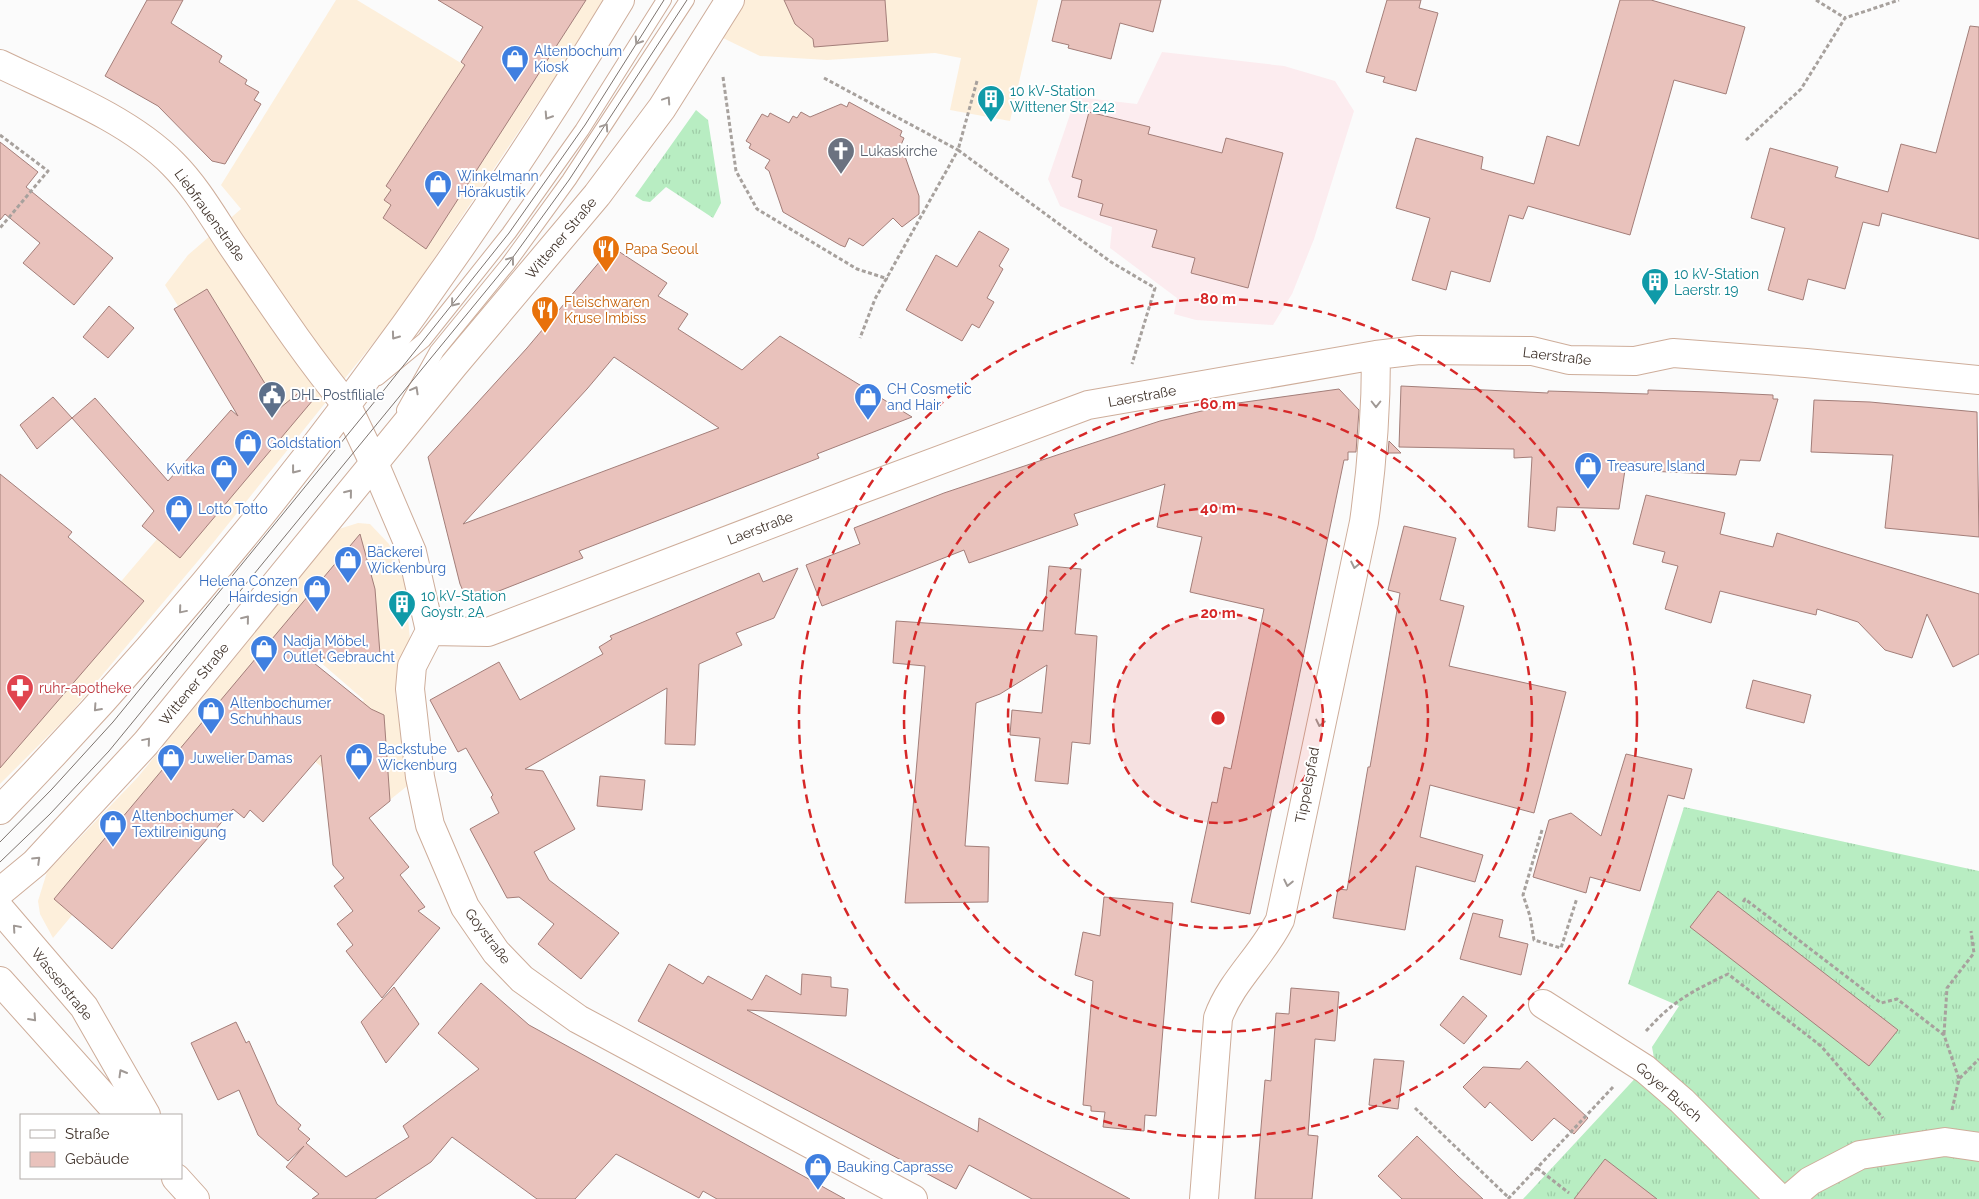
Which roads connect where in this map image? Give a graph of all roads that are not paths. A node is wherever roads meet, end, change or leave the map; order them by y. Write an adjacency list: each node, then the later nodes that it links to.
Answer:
1 (620, 0): 8 (street, one-way to 8)
2 (664, 0): 8 (lane, one-way to 8)
3 (687, 0): 9 (lane, one-way to 3)
4 (730, 0): 9 (street, Wittener Straße, one-way to 4)
5 (0, 64): 8 (street, Liebfrauenstraße)
6 (1376, 355): 7 (street, Laerstraße); 10 (street, Laerstraße); 23 (street, Tippelspfad, one-way to 23)
7 (1979, 380)
8 (346, 404): 9 (street); 11 (street, one-way to 11)
9 (374, 463): 10 (street); 12 (street, Wittener Straße, one-way to 9)
10 (430, 631): 22 (street, Goystraße)
11 (0, 810)
12 (0, 892)
13 (0, 909): 17 (street, Wasserstraße, one-way to 13)
14 (0, 981): 16 (street, one-way to 16)
15 (1543, 1004): 24 (street, Goyer Busch)
16 (119, 1114)
17 (145, 1114)
18 (1979, 1147): 25 (street)
19 (182, 1177): 21 (street)
20 (177, 1179): 21 (street)
21 (195, 1199)
22 (914, 1199)
23 (1204, 1199)
24 (1780, 1199)
25 (1789, 1199)

